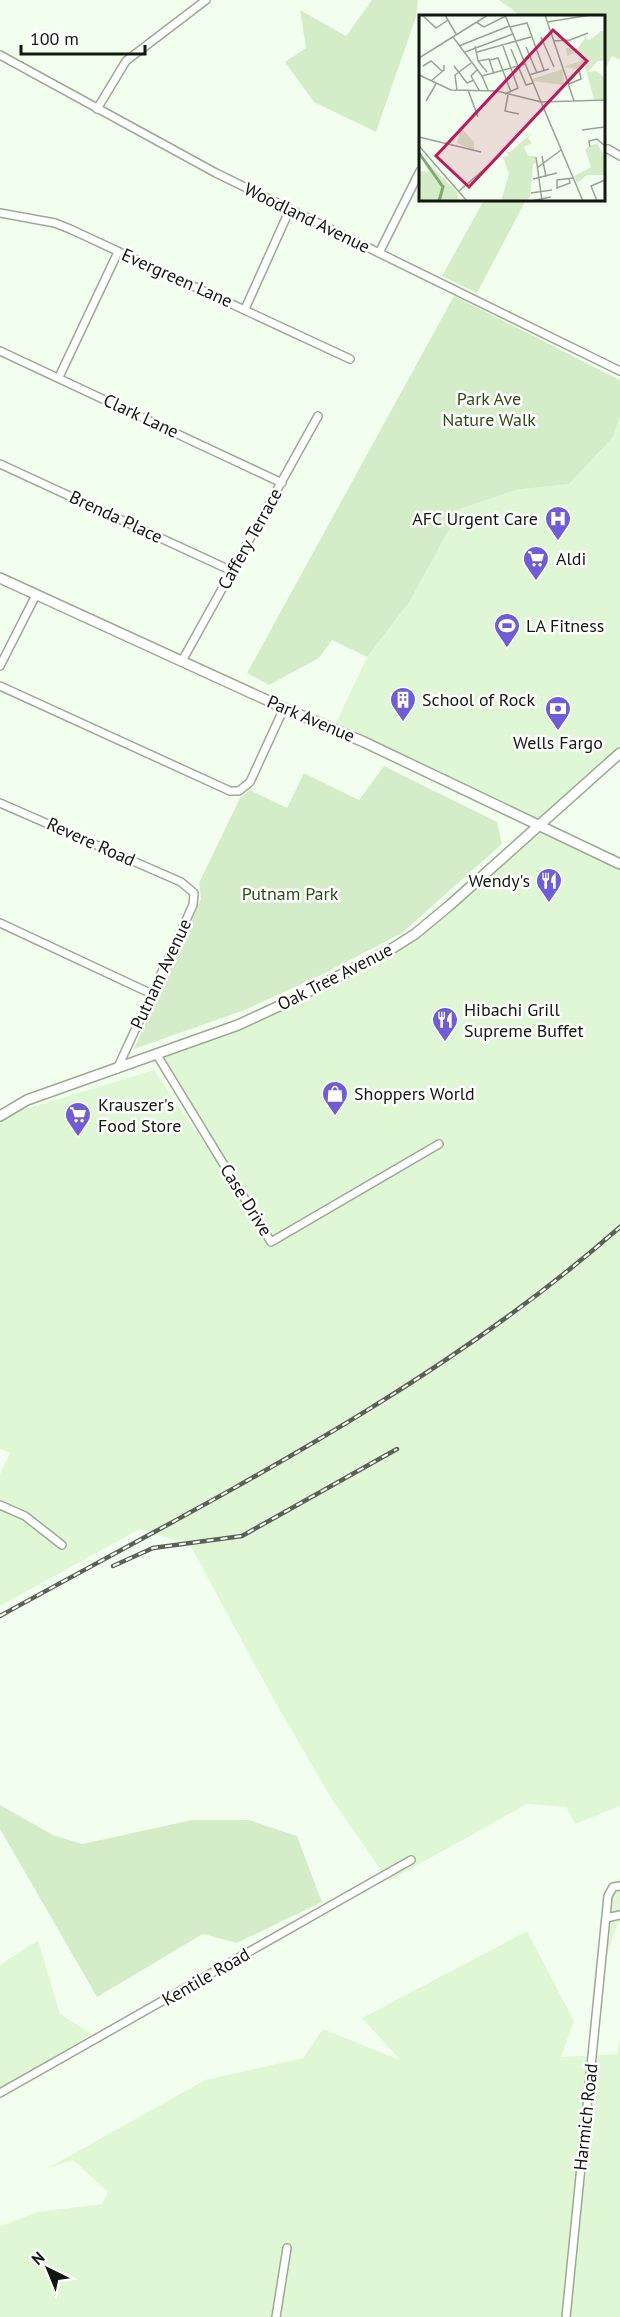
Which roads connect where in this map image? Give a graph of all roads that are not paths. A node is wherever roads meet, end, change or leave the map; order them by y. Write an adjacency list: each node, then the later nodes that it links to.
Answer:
1 (206, 0): 3 (street)
2 (0, 55): 3 (street, Woodland Avenue)
3 (97, 109): 7 (street, Woodland Avenue)
4 (608, 150): 5 (street)
5 (620, 156)
6 (419, 173): 10 (street)
7 (290, 209): 10 (street, Woodland Avenue); 11 (street)
8 (0, 213): 9 (street, Evergreen Lane)
9 (118, 252): 11 (street, Evergreen Lane); 15 (street)
10 (379, 253): 14 (street, Woodland Avenue)
11 (245, 309): 13 (street, Evergreen Lane)
12 (0, 351): 15 (street, Clark Lane)
13 (350, 360)
14 (620, 371)
15 (59, 377): 18 (street, Clark Lane)
16 (318, 416): 18 (street, Caffery Terrace)
17 (0, 464): 19 (street, Brenda Place)
18 (282, 483): 19 (street, Caffery Terrace)
19 (232, 571): 22 (street, Caffery Terrace)
20 (0, 579): 21 (street, Park Avenue)
21 (36, 595): 22 (street, Park Avenue); 23 (street)
22 (183, 661): 25 (street, Park Avenue)
23 (0, 666)
24 (0, 686): 25 (street)
25 (284, 708): 28 (street, Park Avenue)
26 (620, 753): 28 (street, Oak Tree Avenue)
27 (0, 803): 30 (street, Revere Road)
28 (540, 826): 29 (street, Park Avenue); 33 (street, Oak Tree Avenue)
29 (620, 864)
30 (181, 882): 32 (street, Putnam Avenue)
31 (0, 923): 32 (street)
32 (152, 994): 34 (street, Putnam Avenue)
33 (157, 1055): 34 (street, Oak Tree Avenue); 36 (street, Case Drive)
34 (117, 1069): 35 (street, Oak Tree Avenue)
35 (0, 1116)
36 (439, 1144)
37 (0, 1505): 38 (street)
38 (62, 1545)
39 (411, 1860): 43 (street, Kentile Road)
40 (620, 1886): 42 (street, Harmich Road)
41 (620, 1915): 42 (street)
42 (606, 1918): 46 (street, Harmich Road)
43 (0, 2094)
44 (287, 2248): 45 (street)
45 (276, 2317)
46 (566, 2317)

